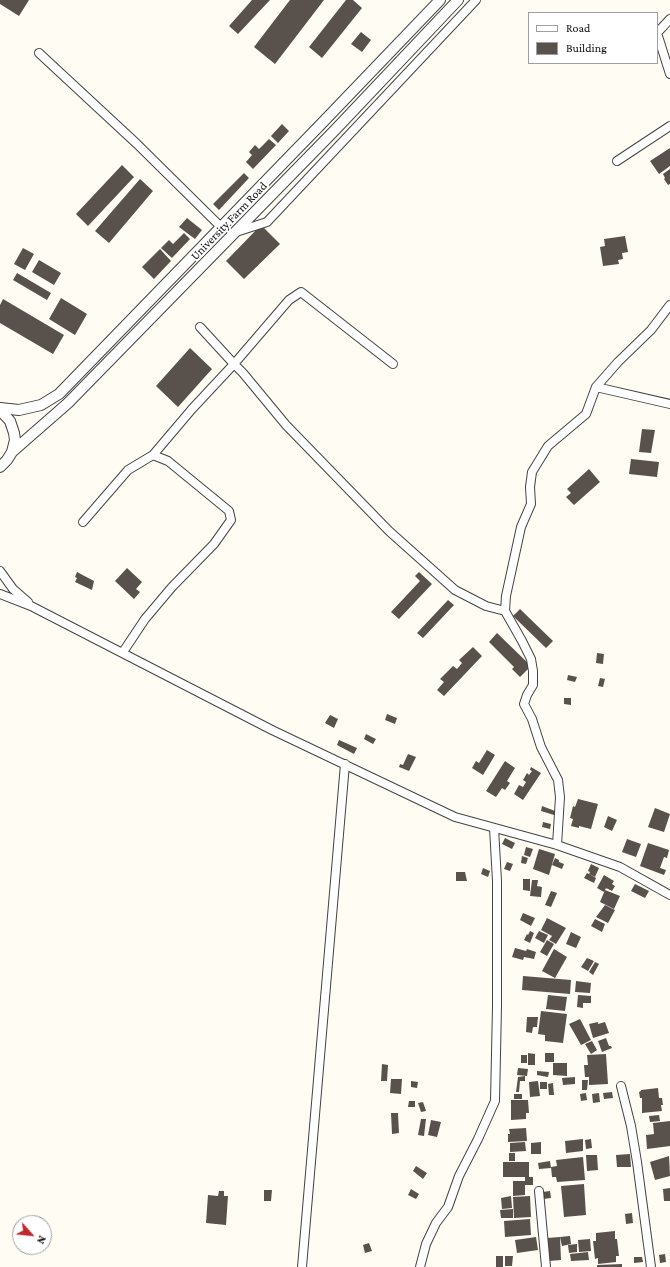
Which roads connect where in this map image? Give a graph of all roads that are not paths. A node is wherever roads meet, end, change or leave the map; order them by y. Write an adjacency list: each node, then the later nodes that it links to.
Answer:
1 (440, 0): 11 (street, University Farm Road)
2 (458, 0): 12 (street, University Farm Road)
3 (476, 0): 12 (street)
4 (670, 19): 5 (street)
5 (658, 31)
6 (658, 35): 8 (street)
7 (39, 53): 11 (street)
8 (670, 74)
9 (670, 126): 10 (street)
10 (617, 162)
11 (221, 227): 19 (street, University Farm Road)
12 (236, 232): 20 (street, University Farm Road)
13 (670, 305): 17 (street)
14 (200, 327): 15 (street)
15 (234, 364): 16 (street); 21 (street); 27 (street)
16 (393, 364)
17 (596, 387): 18 (street); 27 (street)
18 (670, 404)
19 (0, 409): 20 (street)
20 (12, 452): 22 (street, University Farm Road)
21 (153, 455): 23 (street); 28 (street)
22 (0, 467)
23 (83, 522)
24 (0, 571): 26 (street)
25 (0, 594): 26 (street)
26 (31, 606): 28 (street)
27 (506, 611): 31 (street)
28 (123, 652): 29 (street)
29 (345, 764): 30 (street); 35 (street)
30 (494, 828): 31 (street); 36 (street)
31 (557, 845): 32 (street)
32 (670, 895)
33 (620, 1086): 38 (street)
34 (539, 1192): 37 (street)
35 (302, 1267)
36 (420, 1267)
37 (546, 1267)
38 (651, 1267)

